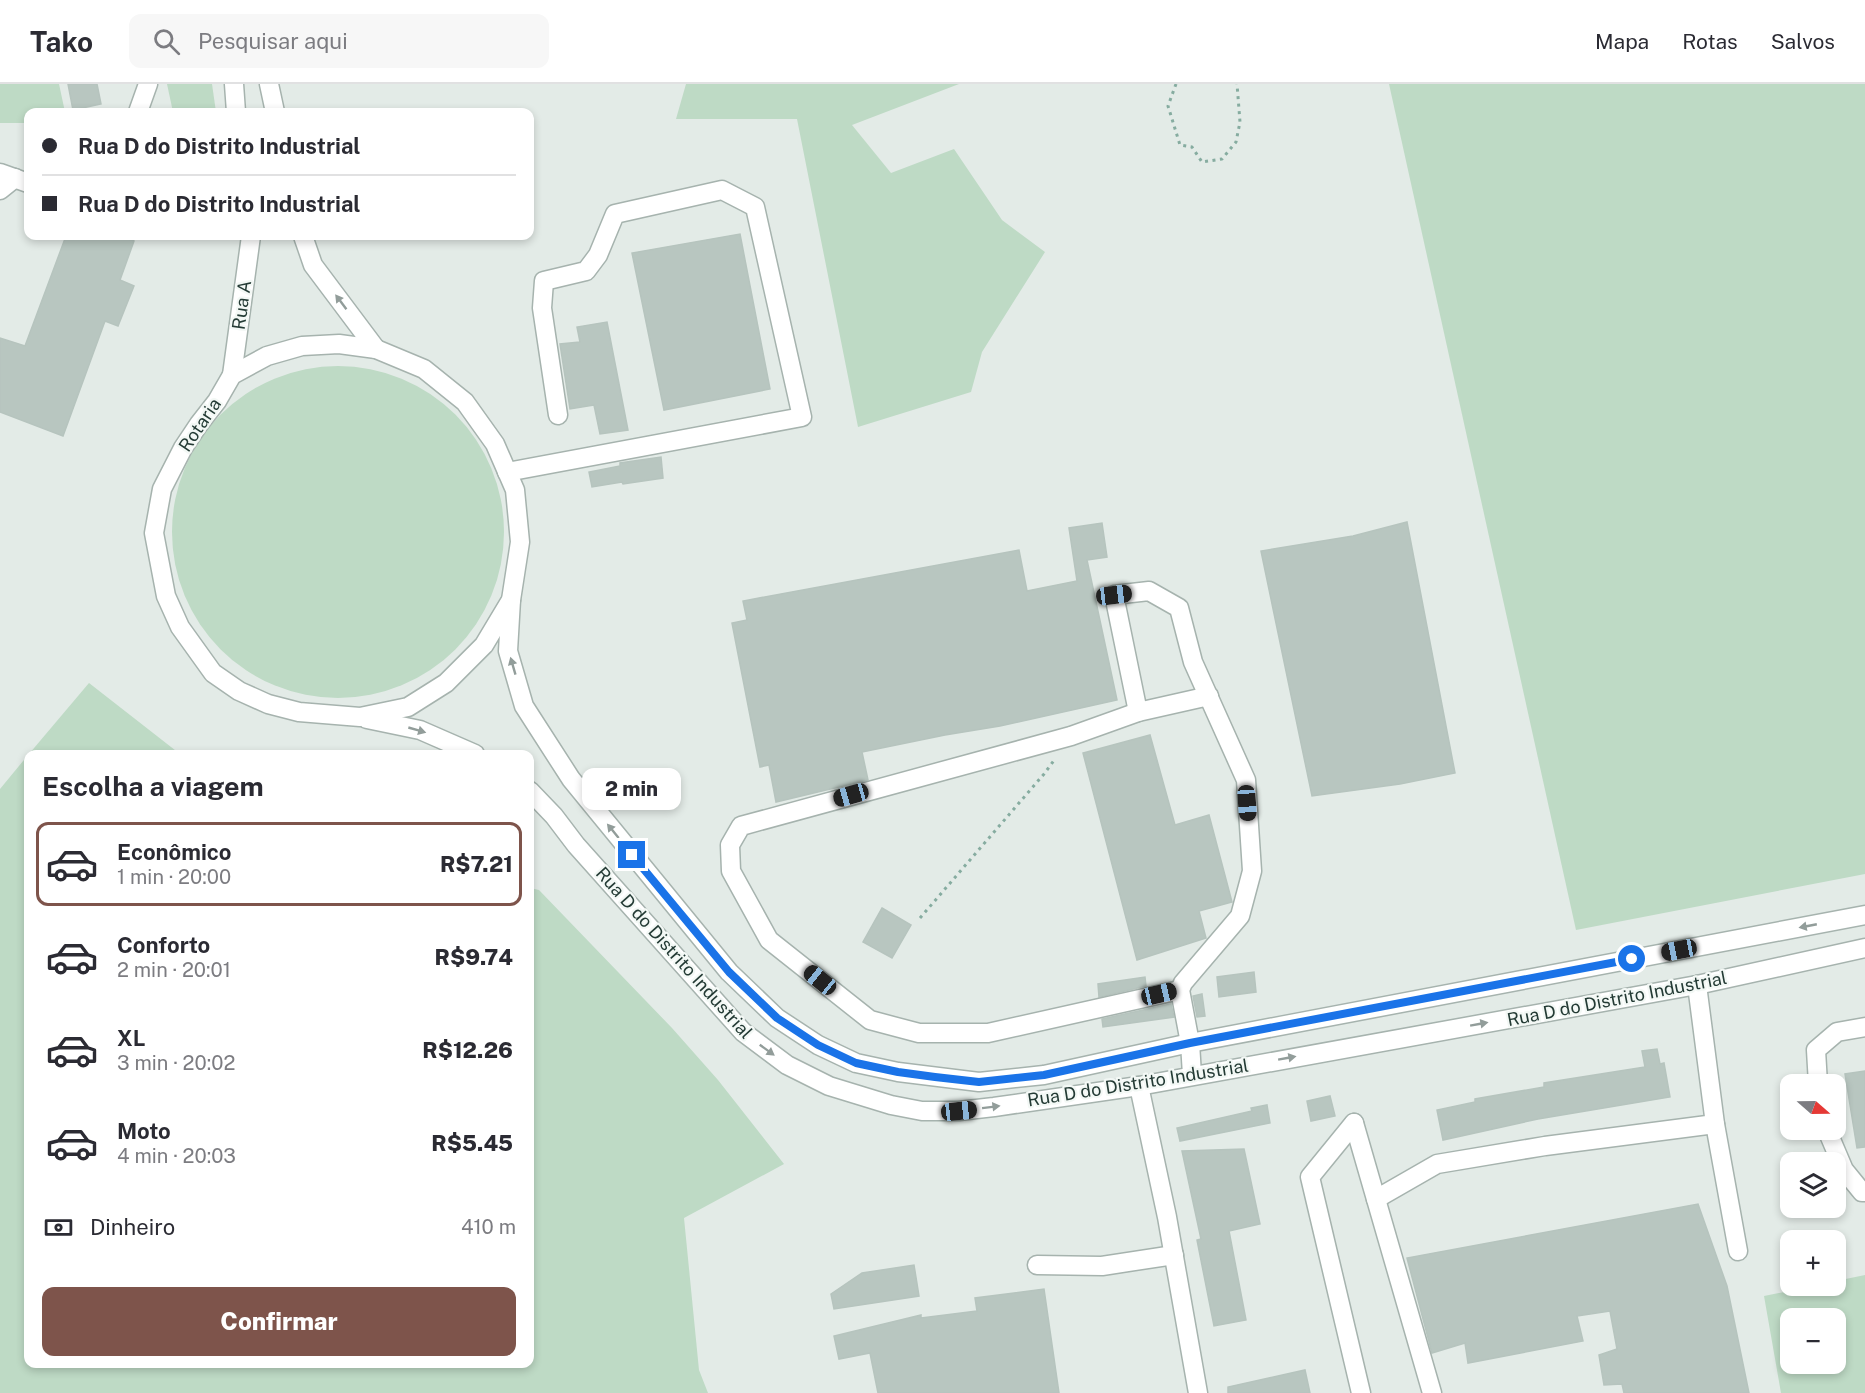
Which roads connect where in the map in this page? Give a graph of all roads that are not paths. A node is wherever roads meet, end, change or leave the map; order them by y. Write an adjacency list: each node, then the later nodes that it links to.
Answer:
1 (148, 84): 4 (street)
2 (234, 84): 5 (street)
3 (269, 84): 6 (street)
4 (139, 108)
5 (236, 108)
6 (274, 108)
7 (14, 178): 8 (street)
8 (0, 190)
9 (250, 240): 12 (street, Rua A)
10 (304, 240): 11 (street, one-way to 10)
11 (376, 349): 12 (street, Rotaria); 14 (street, Rotaria)
12 (232, 375): 18 (street, Rotaria)
13 (558, 415): 14 (street)
14 (507, 472): 15 (street, Rotaria)
15 (511, 600): 18 (street, Rotaria); 26 (street, Rua D do Distrito Industrial, one-way to 15)
16 (1209, 696): 17 (street); 17 (street); 24 (street)
17 (1138, 712): 24 (street)
18 (360, 717): 19 (street, one-way to 19)
19 (466, 750)
20 (534, 795): 29 (street, Rua D do Distrito Industrial, one-way to 29)
21 (1865, 915): 26 (street, Rua D do Distrito Industrial, one-way to 26)
22 (1865, 948): 23 (street, Rua D do Distrito Industrial)
23 (1697, 985): 28 (street, Rua D do Distrito Industrial, one-way to 23); 30 (street)
24 (1180, 990): 26 (street)
25 (1865, 1028): 27 (street)
26 (1190, 1043): 28 (street)
27 (1817, 1074)
28 (1191, 1076): 29 (street, Rua D do Distrito Industrial)
29 (1138, 1086): 35 (street)
30 (1715, 1124): 33 (street); 34 (street)
31 (1831, 1140): 32 (street)
32 (1865, 1192)
33 (1376, 1199): 38 (street); 39 (street)
34 (1738, 1251)
35 (1174, 1255): 36 (street); 37 (street)
36 (1037, 1265)
37 (1198, 1393)
38 (1360, 1393)
39 (1432, 1393)

